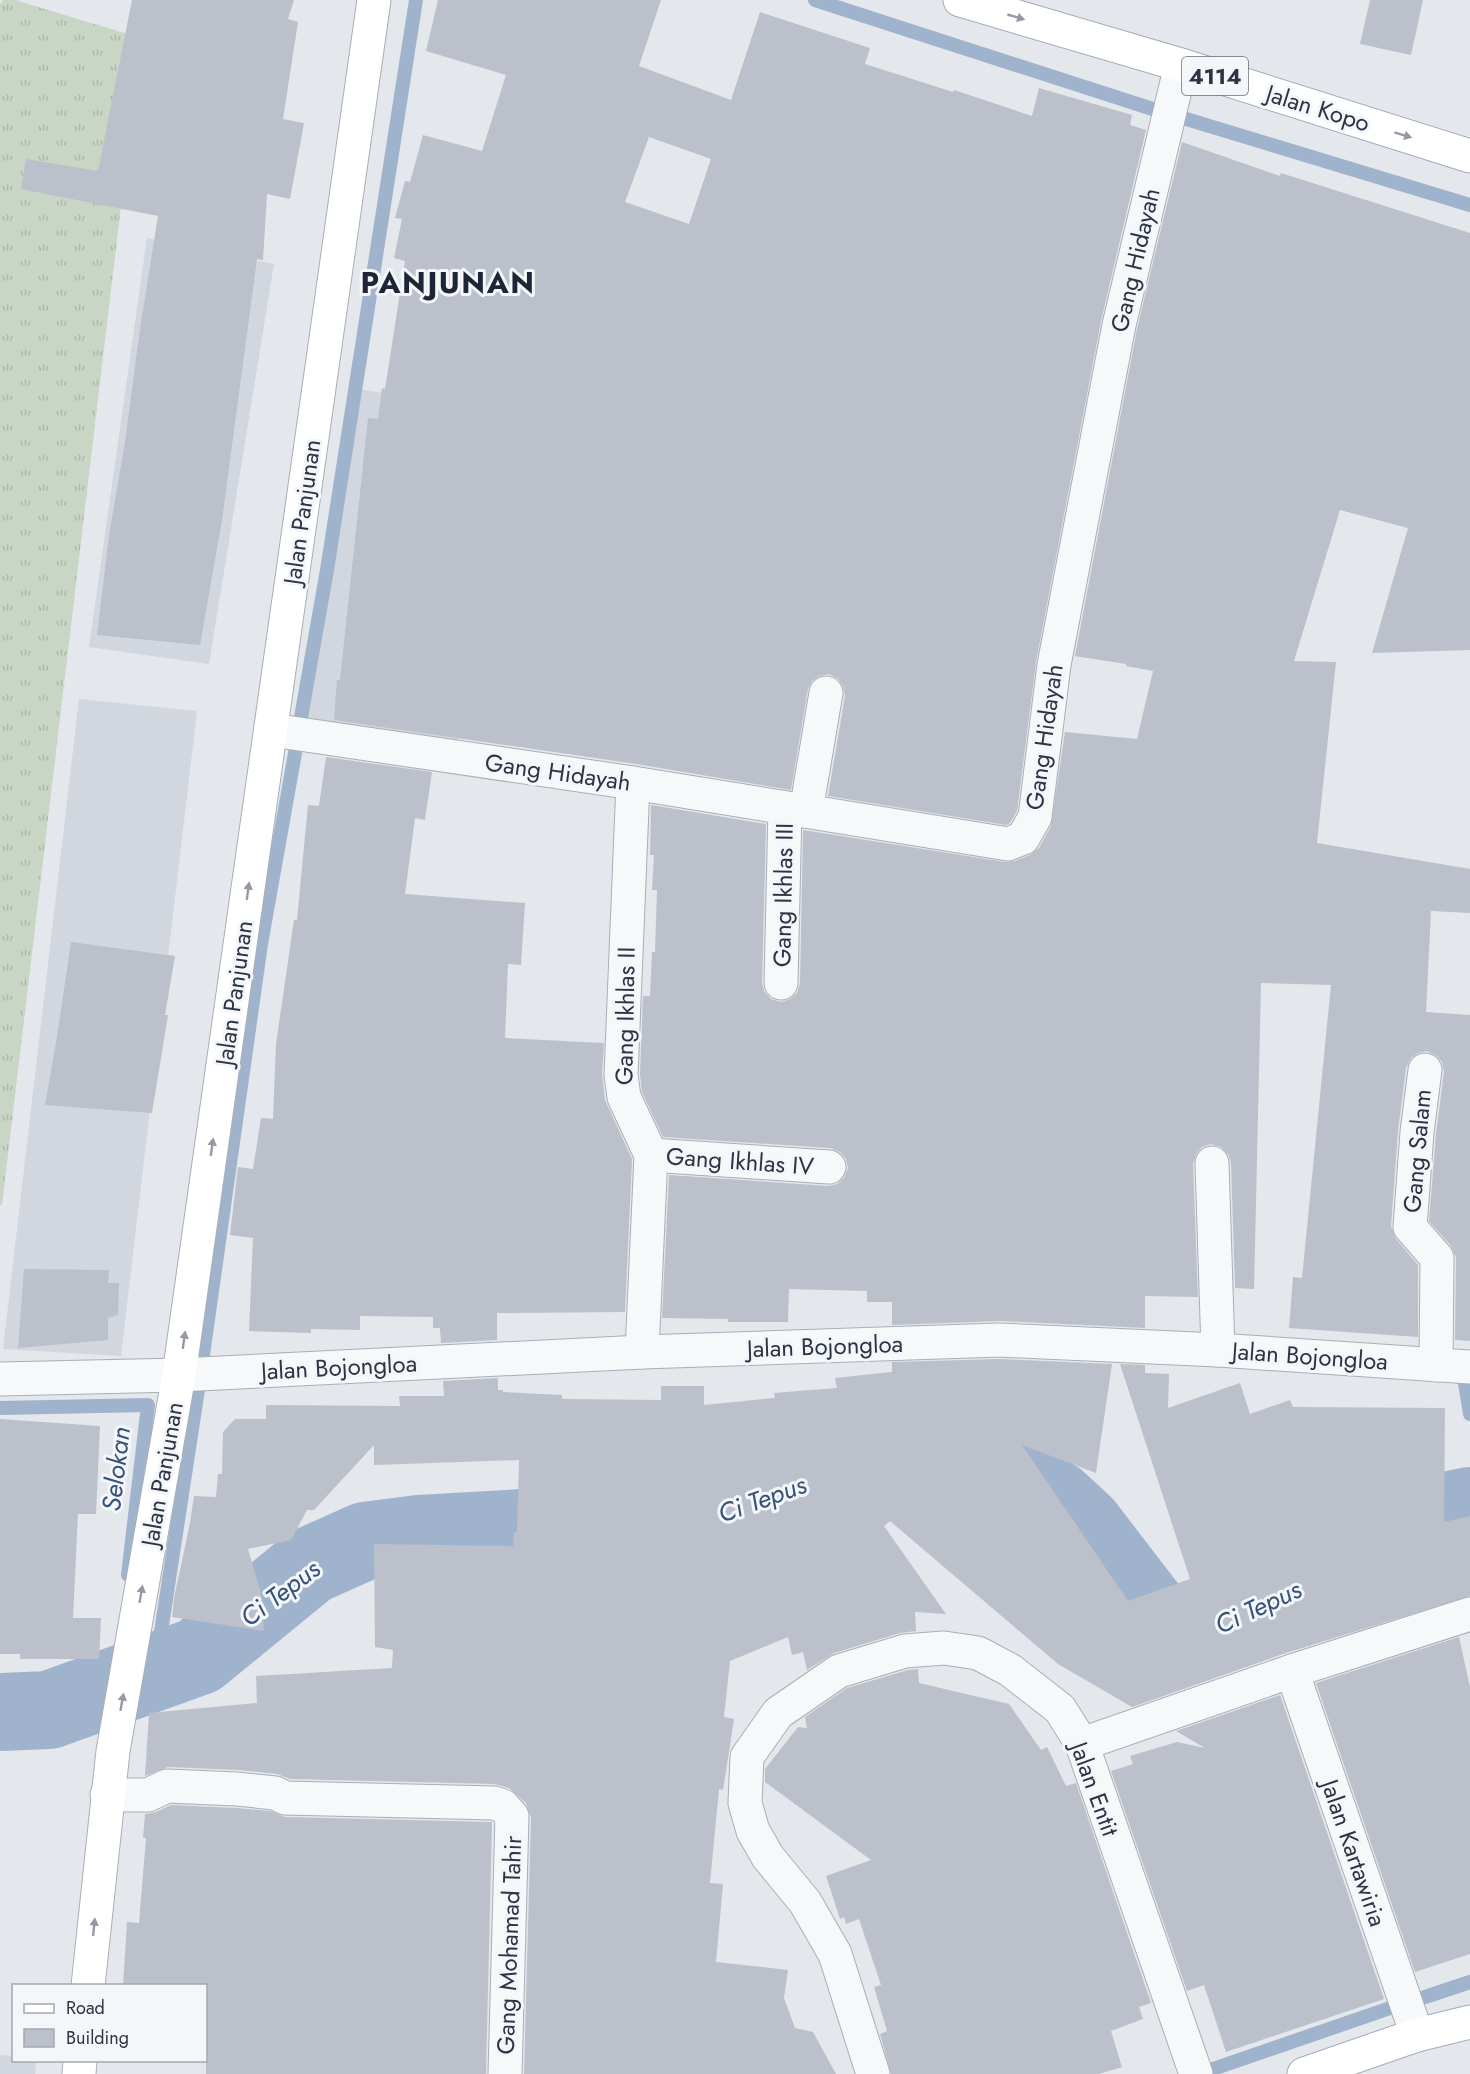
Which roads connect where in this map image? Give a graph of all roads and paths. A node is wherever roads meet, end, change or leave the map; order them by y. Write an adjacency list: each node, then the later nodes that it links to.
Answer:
1 (374, 0): 6 (main road, Jalan Panjunan)
2 (960, 0): 3 (main road, Jalan Kopo / 4114, one-way to 3)
3 (1181, 65): 4 (main road, Jalan Kopo / 4114, one-way to 4); 8 (street, Gang Hidayah)
4 (1470, 156)
5 (826, 693): 8 (street, Gang Ikhlas III)
6 (272, 730): 7 (street, Gang Hidayah); 17 (main road, Jalan Panjunan, one-way to 6)
7 (633, 783): 8 (street, Gang Hidayah); 11 (street, Gang Ikhlas II)
8 (795, 809): 9 (street, Gang Ikhlas III)
9 (781, 982)
10 (1425, 1070): 16 (street, Gang Salam)
11 (651, 1155): 13 (street, Gang Ikhlas IV); 15 (street, Gang Ikhlas II)
12 (1212, 1163): 14 (street)
13 (829, 1167)
14 (1218, 1350): 15 (street, Jalan Bojongloa); 16 (street, Jalan Bojongloa)
15 (642, 1352): 17 (street, Jalan Bojongloa)
16 (1461, 1367)
17 (179, 1375): 18 (street, Jalan Bojongloa); 22 (main road, Jalan Panjunan, one-way to 17)
18 (0, 1379)
19 (1470, 1614): 20 (street)
20 (1292, 1671): 21 (street); 25 (street, Jalan Kartawiria)
21 (1082, 1744): 27 (street, Jalan Entit); 28 (street, Jalan Entit)
22 (107, 1795): 23 (main road, Jalan Panjunan, one-way to 22); 26 (street, Gang Mohamad Tahir)
23 (88, 1984)
24 (1470, 2022): 25 (main road)
25 (1417, 2036): 29 (main road)
26 (505, 2074)
27 (873, 2074)
28 (1197, 2074)
29 (1304, 2074)

